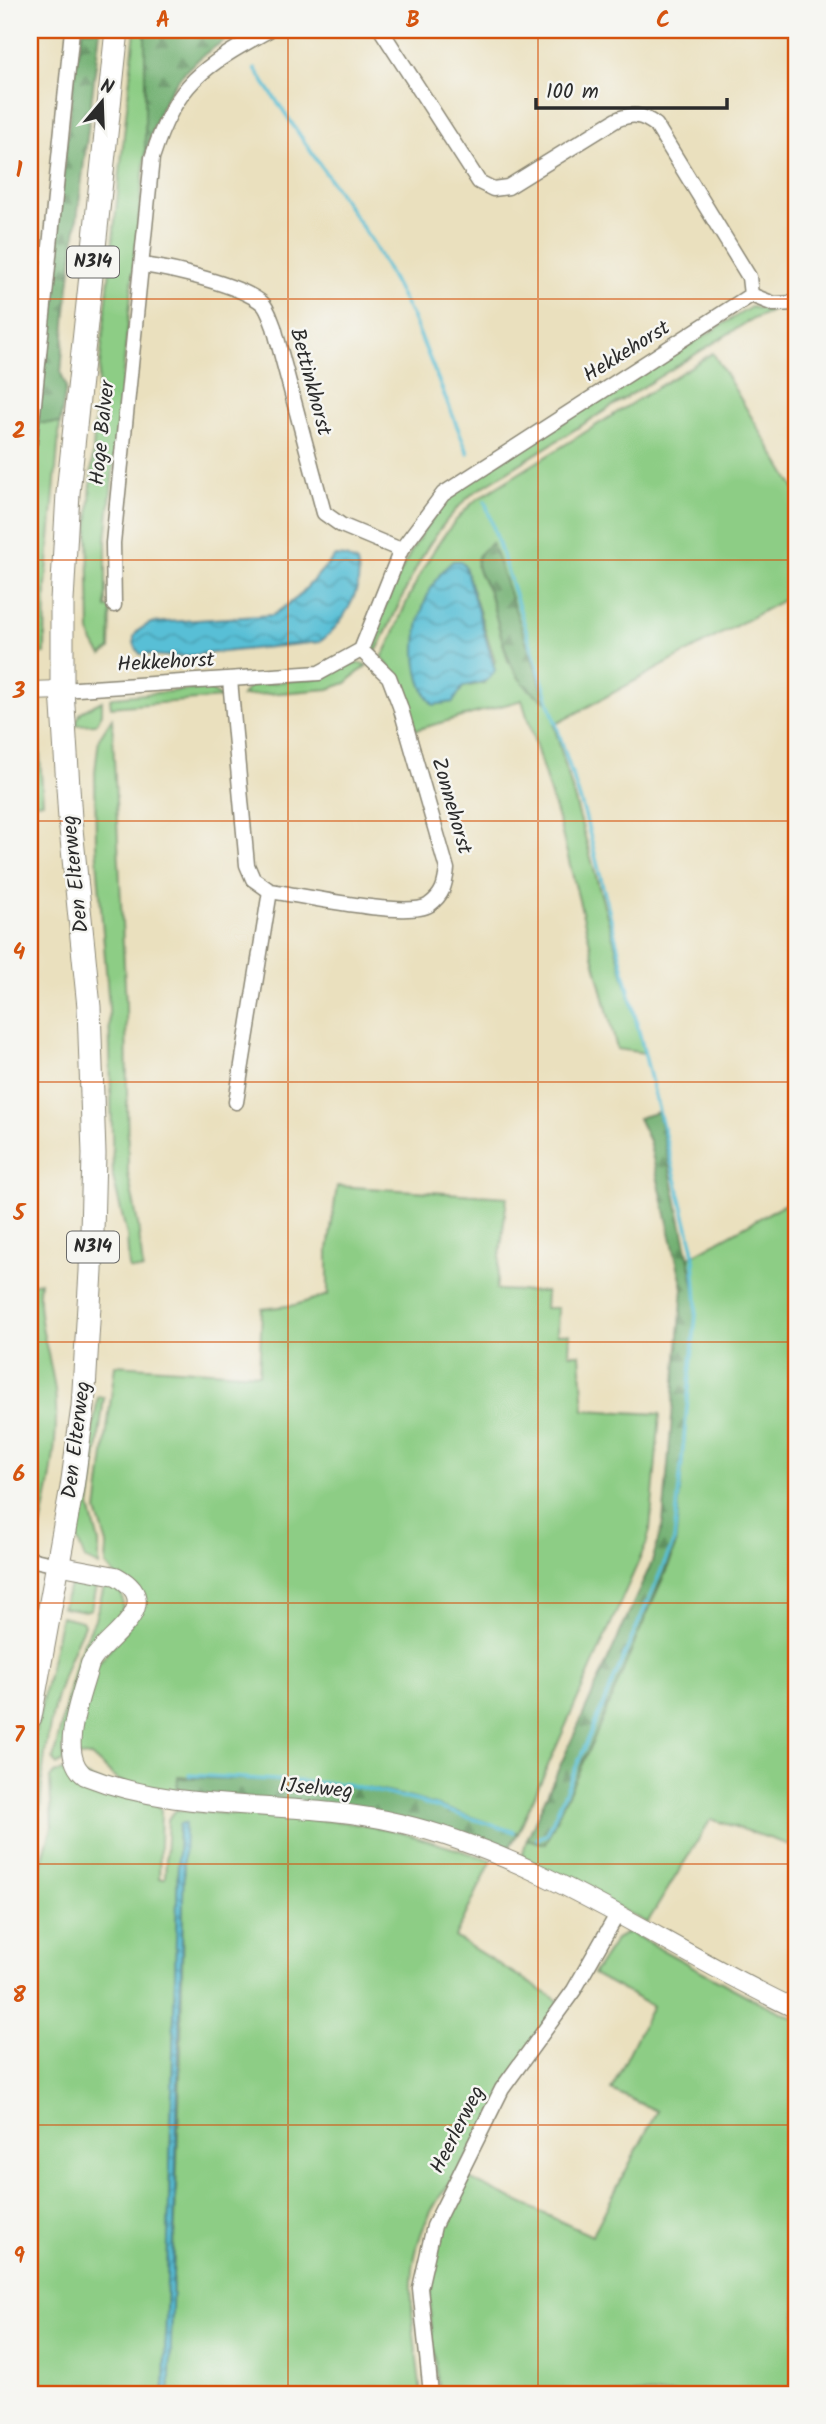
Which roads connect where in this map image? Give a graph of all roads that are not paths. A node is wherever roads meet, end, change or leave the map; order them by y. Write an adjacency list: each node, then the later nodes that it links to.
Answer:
1 (72, 30): 8 (street)
2 (269, 30): 5 (street, Hoge Balver)
3 (382, 30): 6 (street)
4 (117, 31): 13 (main road, Den Elterweg / N314)
5 (143, 265): 9 (street, Bettinkhorst); 10 (street, Hoge Balver)
6 (751, 295): 7 (street); 9 (street, Hekkehorst)
7 (796, 303)
8 (30, 443)
9 (401, 550): 11 (street, Hekkehorst)
10 (114, 605)
11 (361, 650): 12 (street, Hekkehorst); 15 (street, Zonnehorst)
12 (230, 680): 13 (street, Hekkehorst); 15 (street)
13 (62, 690): 14 (street); 18 (main road, Den Elterweg / N314)
14 (30, 691)
15 (270, 891): 16 (street)
16 (236, 1102)
17 (30, 1559): 18 (street)
18 (57, 1565): 19 (main road, Den Elterweg / N314); 20 (street, IJselweg)
19 (30, 1717)
20 (618, 1913): 21 (street, IJselweg); 22 (street, Heerlerweg)
21 (796, 2009)
22 (431, 2394)

